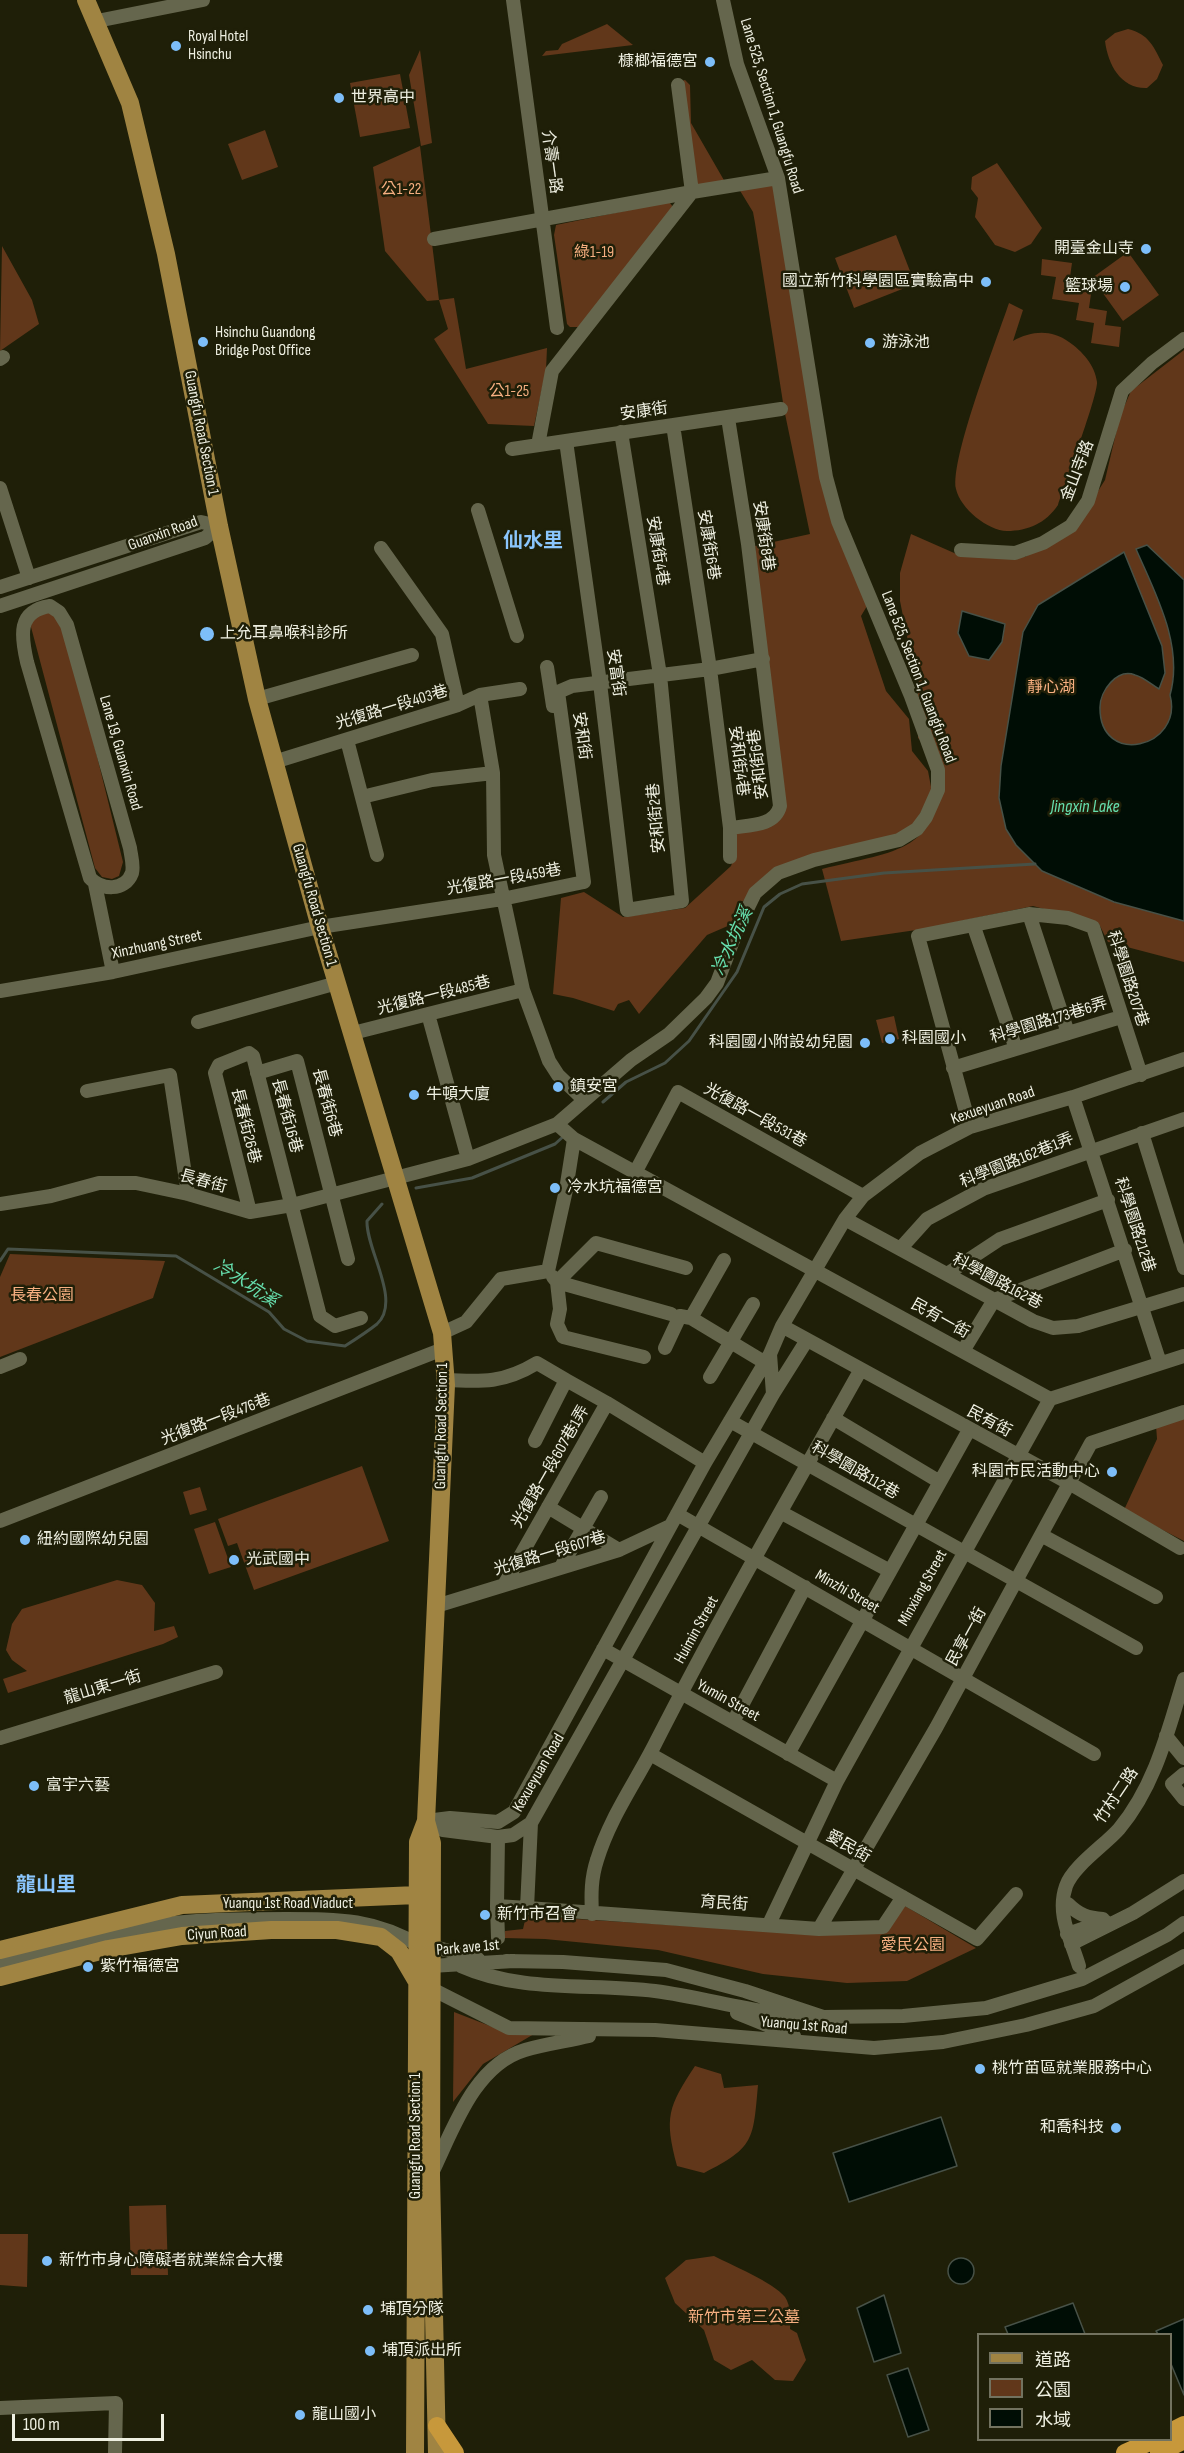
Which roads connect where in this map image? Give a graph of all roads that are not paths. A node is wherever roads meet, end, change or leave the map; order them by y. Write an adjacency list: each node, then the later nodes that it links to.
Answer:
1 (86, 0): 5 (main road, Guangfu Road Section 1)
2 (203, 0): 5 (street)
3 (513, 0): 9 (street, 介壽一路)
4 (723, 0): 7 (street, Lane 525, Section 1, Guangfu Road)
5 (97, 21): 22 (main road, Guangfu Road Section 1)
6 (678, 85): 8 (street)
7 (778, 178): 8 (street); 74 (street, Lane 525, Section 1, Guangfu Road)
8 (692, 192): 9 (street); 18 (street)
9 (542, 219): 10 (street); 11 (street, 介壽一路)
10 (434, 239)
11 (557, 328)
12 (1184, 339): 24 (street, 金山寺路)
13 (781, 410): 14 (street, 安康街)
14 (728, 418): 15 (street, 安康街); 34 (street, 安康街8巷)
15 (673, 425): 16 (street, 安康街); 36 (street, 安康街6巷)
16 (621, 432): 17 (street, 安康街); 37 (street, 安康街4巷)
17 (566, 441): 18 (street, 安康街); 38 (street, 安富街)
18 (538, 444): 19 (street, 安康街)
19 (512, 449)
20 (0, 488): 25 (street)
21 (478, 510): 32 (street)
22 (219, 526): 25 (street, Guanxin Road); 27 (street, Guanxin Road); 41 (main road, Guangfu Road Section 1)
23 (381, 549): 42 (street)
24 (962, 550)
25 (29, 578): 26 (street, Guanxin Road)
26 (0, 587)
27 (46, 592): 28 (street, Guanxin Road); 30 (street, Lane 19, Guanxin Road)
28 (21, 600): 29 (street, Guanxin Road); 31 (street)
29 (0, 606)
30 (50, 606): 31 (street); 51 (street, Lane 19, Guanxin Road)
31 (26, 618): 51 (street)
32 (517, 636)
33 (412, 655): 41 (street)
34 (763, 659): 36 (street, 安和街); 47 (street, 安和街6巷)
35 (547, 667): 50 (street, 光復路一段459巷)
36 (710, 669): 37 (street, 安和街); 47 (street, 安和街4巷)
37 (660, 675): 38 (street, 安和街); 53 (street, 安和街2巷)
38 (600, 683): 50 (street, 安和街); 53 (street, 安富街)
39 (520, 688): 40 (street, 光復路一段403巷)
40 (480, 695): 42 (street, 光復路一段403巷); 45 (street)
41 (257, 699): 44 (main road, Guangfu Road Section 1)
42 (458, 705): 43 (street, 光復路一段403巷)
43 (347, 740): 44 (street, 光復路一段403巷); 46 (street)
44 (274, 762): 55 (main road, Guangfu Road Section 1)
45 (493, 772): 46 (street); 52 (street)
46 (362, 797): 48 (street)
47 (730, 828): 49 (street, 安和街4巷)
48 (377, 855)
49 (730, 857)
50 (584, 882): 52 (street, 光復路一段459巷)
51 (95, 884): 57 (street)
52 (502, 899): 55 (street, 光復路一段459巷); 59 (street)
53 (627, 910)
54 (1029, 914): 56 (street, 科學園路207巷); 62 (street, 科學園路207巷); 65 (street)
55 (320, 927): 57 (street, Xinzhuang Street); 58 (main road, Guangfu Road Section 1)
56 (974, 927): 66 (street); 69 (street, 科學園路207巷)
57 (113, 972): 60 (street, Xinzhuang Street)
58 (337, 983): 63 (street); 64 (main road, Guangfu Road Section 1)
59 (523, 990): 61 (street, 光復路一段485巷); 74 (street)
60 (0, 991)
61 (428, 1014): 64 (street, 光復路一段485巷); 81 (street)
62 (1120, 1017): 65 (street, 科學園路173巷6弄); 71 (street, 科學園路207巷)
63 (198, 1022)
64 (353, 1033): 83 (main road, Guangfu Road Section 1)
65 (1068, 1033): 66 (street, 科學園路173巷6弄)
66 (1016, 1049): 69 (street, 科學園路173巷6弄)
67 (235, 1058): 70 (street, 長春街16巷); 90 (street, 長春街26巷)
68 (1184, 1059): 71 (street, Kexueyuan Road)
69 (953, 1068): 77 (street)
70 (257, 1073): 85 (street, 長春街6巷); 89 (street, 長春街16巷)
71 (1141, 1075): 73 (street, Kexueyuan Road)
72 (87, 1091): 84 (street)
73 (1073, 1097): 77 (street, Kexueyuan Road); 80 (street, 科學園路212巷)
74 (583, 1099): 76 (street, Lane 525, Section 1, Guangfu Road)
75 (1184, 1119): 78 (street, 科學園路162巷1弄)
76 (557, 1124): 79 (street); 81 (street, Lane 525, Section 1, Guangfu Road)
77 (970, 1127): 86 (street, Kexueyuan Road)
78 (1142, 1133): 80 (street, 科學園路162巷1弄); 97 (street)
79 (574, 1138): 82 (street); 100 (street)
80 (1091, 1150): 87 (street, 科學園路212巷); 92 (street, 科學園路162巷1弄)
81 (468, 1159): 83 (street, Lane 525, Section 1, Guangfu Road)
82 (636, 1171): 86 (street, 光復路一段531巷); 98 (street)
83 (396, 1178): 85 (street, 長春街); 110 (main road, Guangfu Road Section 1)
84 (188, 1194): 88 (street, 長春街); 90 (street, 長春街)
85 (333, 1194): 89 (street, 長春街); 94 (street)
86 (863, 1196): 91 (street, Kexueyuan Road)
87 (1108, 1200): 93 (street, 科學園路212巷); 99 (street)
88 (0, 1204)
89 (292, 1205): 90 (street, 長春街); 106 (street, 長春街16巷)
90 (250, 1212)
91 (845, 1219): 92 (street, 科學園路162巷); 98 (street, Kexueyuan Road)
92 (900, 1249): 99 (street, 科學園路162巷)
93 (1125, 1250): 102 (street); 104 (street, 科學園路212巷)
94 (348, 1259)
95 (724, 1260): 107 (street)
96 (686, 1268): 100 (street)
97 (1184, 1268)
98 (814, 1269): 108 (street, Kexueyuan Road); 113 (street, 民有一街)
99 (947, 1274): 102 (street, 科學園路162巷)
100 (553, 1277): 105 (street); 110 (street); 115 (street)
101 (1184, 1293): 104 (street, 科學園路162巷)
102 (994, 1300): 104 (street, 科學園路162巷); 113 (street)
103 (753, 1304): 111 (street)
104 (1143, 1307): 118 (street, 科學園路212巷)
105 (671, 1314)
106 (361, 1318)
107 (691, 1318): 111 (street); 112 (street)
108 (782, 1326): 109 (street, 民有街); 116 (street, Kexueyuan Road)
109 (807, 1340): 120 (street, 民有街); 124 (street)
110 (442, 1341): 122 (main road, Guangfu Road Section 1); 142 (street, 光復路一段476巷)
111 (731, 1342): 116 (street); 121 (street)
112 (665, 1348)
113 (963, 1351): 125 (street, 民有一街)
114 (1184, 1356): 118 (street)
115 (644, 1357)
116 (767, 1358): 124 (street, Kexueyuan Road); 129 (street, Kexueyuan Road)
117 (20, 1359): 119 (street)
118 (1160, 1363): 125 (street)
119 (0, 1367)
120 (860, 1371): 128 (street, Huimin Street); 130 (street, 民有街)
121 (710, 1377)
122 (446, 1380): 123 (street); 157 (main road, Guangfu Road Section 1)
123 (566, 1380): 126 (street, 光復路一段607巷1弄); 132 (street, 光復路一段607巷1弄)
124 (773, 1394): 131 (street, Kexueyuan Road)
125 (1050, 1399): 133 (street, Minxiang Street)
126 (607, 1403): 134 (street); 139 (street, 光復路一段607巷1弄)
127 (1184, 1412): 137 (street, 民享一街)
128 (833, 1418): 135 (street, Huimin Street); 136 (street)
129 (730, 1420): 131 (street, 科學園路112巷); 134 (street, Kexueyuan Road)
130 (969, 1430): 133 (street, 民有街); 136 (street)
131 (752, 1432): 135 (street, 科學園路112巷); 144 (street, Kexueyuan Road)
132 (535, 1441)
133 (1017, 1455): 137 (street, 民有街); 149 (street, Minxiang Street)
134 (705, 1463): 141 (street, Kexueyuan Road)
135 (808, 1463): 140 (street, Huimin Street); 143 (street, 科學園路112巷)
136 (940, 1482): 143 (street)
137 (1069, 1483): 146 (street, 民享一街); 147 (street, 民有街)
138 (601, 1497): 145 (street)
139 (548, 1507): 145 (street); 154 (street, 光復路一段607巷1弄)
140 (782, 1513): 150 (street, Huimin Street); 152 (street)
141 (673, 1520): 144 (street, Minzhi Street); 148 (street, 光復路一段607巷); 161 (street, Kexueyuan Road)
142 (0, 1521)
143 (916, 1525): 149 (street, 科學園路112巷); 152 (street)
144 (697, 1526): 150 (street, Minzhi Street); 162 (street, Kexueyuan Road)
145 (584, 1528): 148 (street); 151 (street)
146 (1041, 1534): 153 (street, 民享一街); 156 (street)
147 (1180, 1548)
148 (619, 1550): 151 (street, 光復路一段607巷)
149 (962, 1552): 153 (street, 科學園路112巷); 159 (street, Minxiang Street)
150 (755, 1559): 155 (street, Minzhi Street); 166 (street, Huimin Street)
151 (561, 1568): 154 (street, 光復路一段607巷)
152 (891, 1570): 158 (street)
153 (1015, 1581): 160 (street, 科學園路112巷); 164 (street, 民享一街)
154 (504, 1585): 157 (street, 光復路一段607巷)
155 (805, 1587): 158 (street, Minzhi Street); 167 (street)
156 (1156, 1597)
157 (436, 1606): 177 (main road, Guangfu Road Section 1)
158 (862, 1621): 159 (street, Minzhi Street); 171 (street)
159 (910, 1647): 164 (street, Minzhi Street); 175 (street, Minxiang Street)
160 (1136, 1648)
161 (603, 1649): 162 (street, Yumin Street); 177 (street, Kexueyuan Road)
162 (622, 1660): 166 (street, Yumin Street); 178 (street, Kexueyuan Road)
163 (216, 1672): 169 (street, 龍山東一街)
164 (963, 1677): 172 (street, Minzhi Street); 181 (street, 民享一街)
165 (1184, 1679): 168 (street, 竹村二路)
166 (681, 1693): 167 (street, Yumin Street); 170 (street, Huimin Street)
167 (733, 1722): 171 (street, Yumin Street)
168 (1167, 1736): 173 (street); 183 (street, 竹村二路)
169 (0, 1738)
170 (650, 1754): 180 (street, 愛民街); 191 (street, Huimin Street)
171 (788, 1754): 175 (street, Yumin Street)
172 (1094, 1754)
173 (1184, 1758)
174 (1184, 1774): 176 (street)
175 (837, 1781): 180 (street, Minxiang Street)
176 (1184, 1799)
177 (426, 1821): 179 (street, Kexueyuan Road); 185 (main road, Guangfu Road Section 1); 199 (main road, Guangfu Road Section 1)
178 (531, 1823): 179 (street, Kexueyuan Road); 189 (street)
179 (498, 1837): 188 (street)
180 (807, 1843): 181 (street, 愛民街); 194 (street, Minxiang Street)
181 (852, 1869): 186 (street, 愛民街); 196 (street, 民享一街)
182 (1184, 1881): 190 (street)
183 (1066, 1885): 187 (street); 197 (street)
184 (1016, 1894): 186 (street, 愛民街)
185 (417, 1896): 195 (main road, Ciyun Road); 208 (main road, Guangfu Road Section 1)
186 (903, 1897): 196 (street, 育民街)
187 (1068, 1904): 192 (street); 197 (street)
188 (497, 1906): 189 (street, 育民街); 198 (street)
189 (527, 1908): 191 (street, 育民街)
190 (1133, 1913): 192 (street); 197 (street)
191 (592, 1914): 194 (street, 育民街)
192 (1108, 1920): 197 (street)
193 (1184, 1923): 210 (street, Yuanqu 1st Road)
194 (769, 1924): 196 (street, 育民街)
195 (92, 1928): 200 (main road, Ciyun Road); 201 (street)
196 (819, 1929)
197 (1073, 1937): 204 (street)
198 (498, 1938)
199 (431, 1946): 203 (street, Park ave 1st); 206 (main road, Guangfu Road Section 1)
200 (0, 1950)
201 (99, 1952): 207 (main road, Ciyun Road); 208 (main road, Ciyun Road)
202 (1184, 1956): 212 (street, Yuanqu 1st Road)
203 (514, 1961): 206 (street, Park ave 1st); 210 (street, Yuanqu 1st Road)
204 (1083, 1963)
205 (0, 1964): 209 (street, Yuanqu 1st Road Viaduct)
206 (431, 1966): 208 (main road, Guangfu Road Section 1)
207 (0, 1977)
208 (424, 1985): 211 (street, Yuanqu 1st Road); 213 (main road, Guangfu Road Section 1); 219 (main road, Guangfu Road Section 1)
209 (710, 2001): 210 (street); 212 (street)
210 (823, 2017)
211 (615, 2030): 212 (street, Yuanqu 1st Road); 213 (street)
212 (813, 2042)
213 (431, 2175): 215 (main road, Guangfu Road Section 1)
214 (0, 2408): 218 (street)
215 (437, 2426): 220 (main road, Guangfu Road Section 1); 221 (highway)
216 (1184, 2440): 223 (highway)
217 (1150, 2441): 222 (highway)
218 (115, 2453)
219 (415, 2453)
220 (437, 2453)
221 (455, 2453)
222 (1125, 2453)
223 (1159, 2453)

